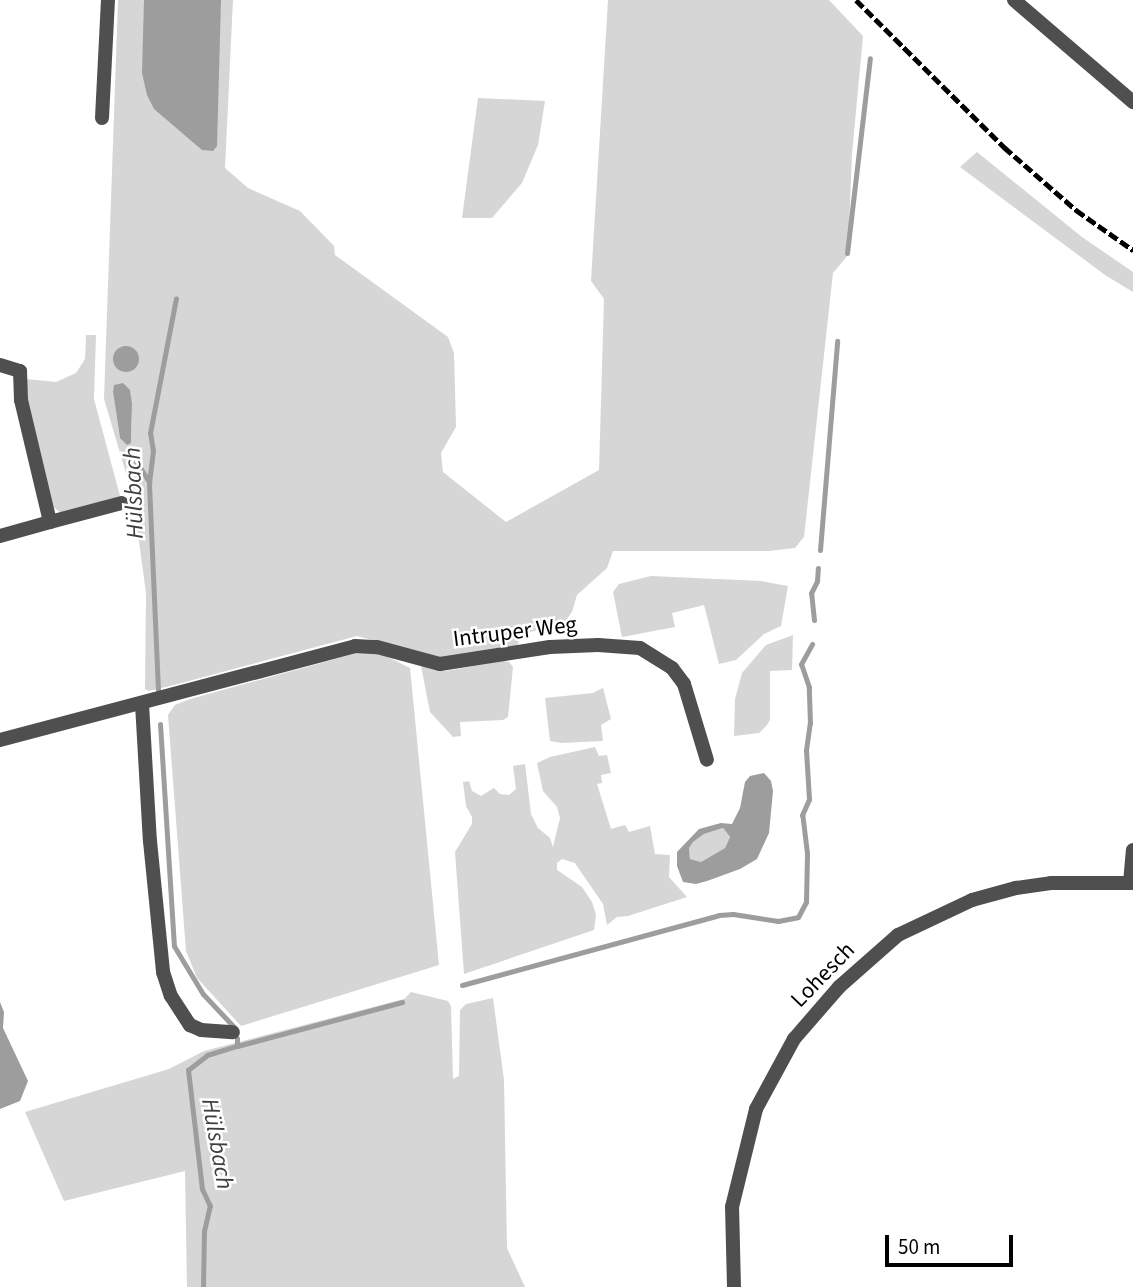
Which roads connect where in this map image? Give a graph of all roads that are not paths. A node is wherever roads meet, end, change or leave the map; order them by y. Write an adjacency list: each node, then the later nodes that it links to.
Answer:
1 (108, 0): 4 (street)
2 (1014, 0): 3 (street)
3 (1133, 102)
4 (102, 118)
5 (0, 365): 7 (street)
6 (122, 503): 7 (street)
7 (50, 523): 8 (street)
8 (0, 536)
9 (142, 704): 10 (street, Intruper Weg); 11 (street, Intruper Weg); 14 (street)
10 (0, 740)
11 (707, 760)
12 (1133, 850): 13 (street)
13 (1131, 883): 15 (street, Lohesch)
14 (233, 1032)
15 (734, 1287)

